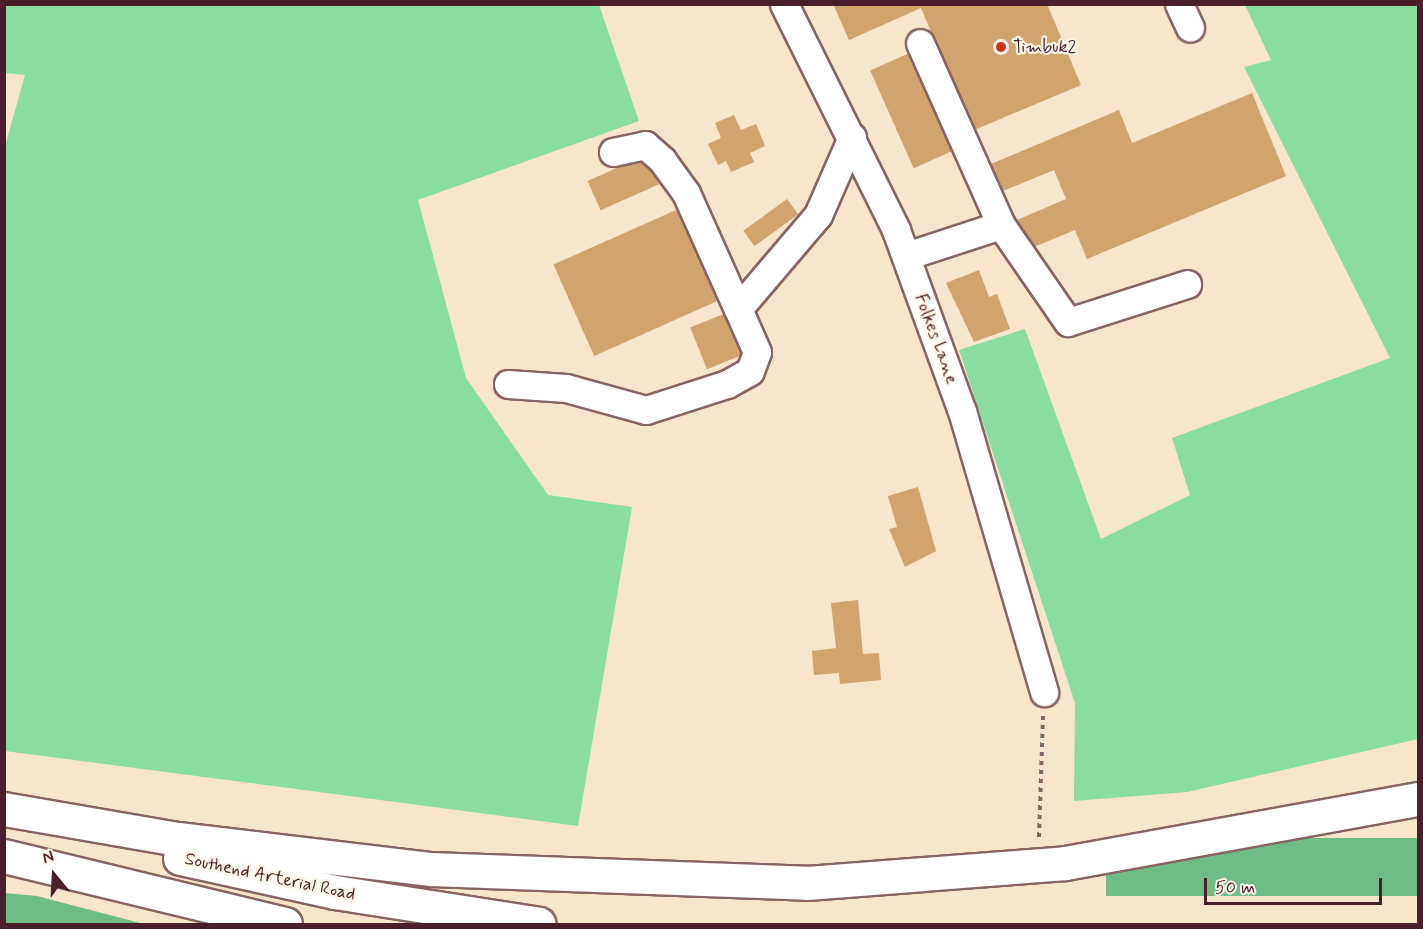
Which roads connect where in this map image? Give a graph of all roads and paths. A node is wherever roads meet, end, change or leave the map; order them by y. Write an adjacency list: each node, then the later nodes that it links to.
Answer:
1 (784, 4): 3 (street, Folkes Lane)
2 (920, 43): 5 (street)
3 (852, 137): 6 (street, Folkes Lane); 8 (street)
4 (613, 152): 8 (street)
5 (1000, 225): 6 (street); 7 (street)
6 (906, 256): 10 (street, Folkes Lane)
7 (1186, 284)
8 (738, 309): 9 (street)
9 (508, 384)
10 (1044, 692): 13 (path)
11 (1419, 800): 12 (highway)
12 (4, 809): 16 (highway, Southend Arterial Road)
13 (1039, 840)
14 (4, 856): 15 (highway)
15 (285, 924)
16 (539, 924)

